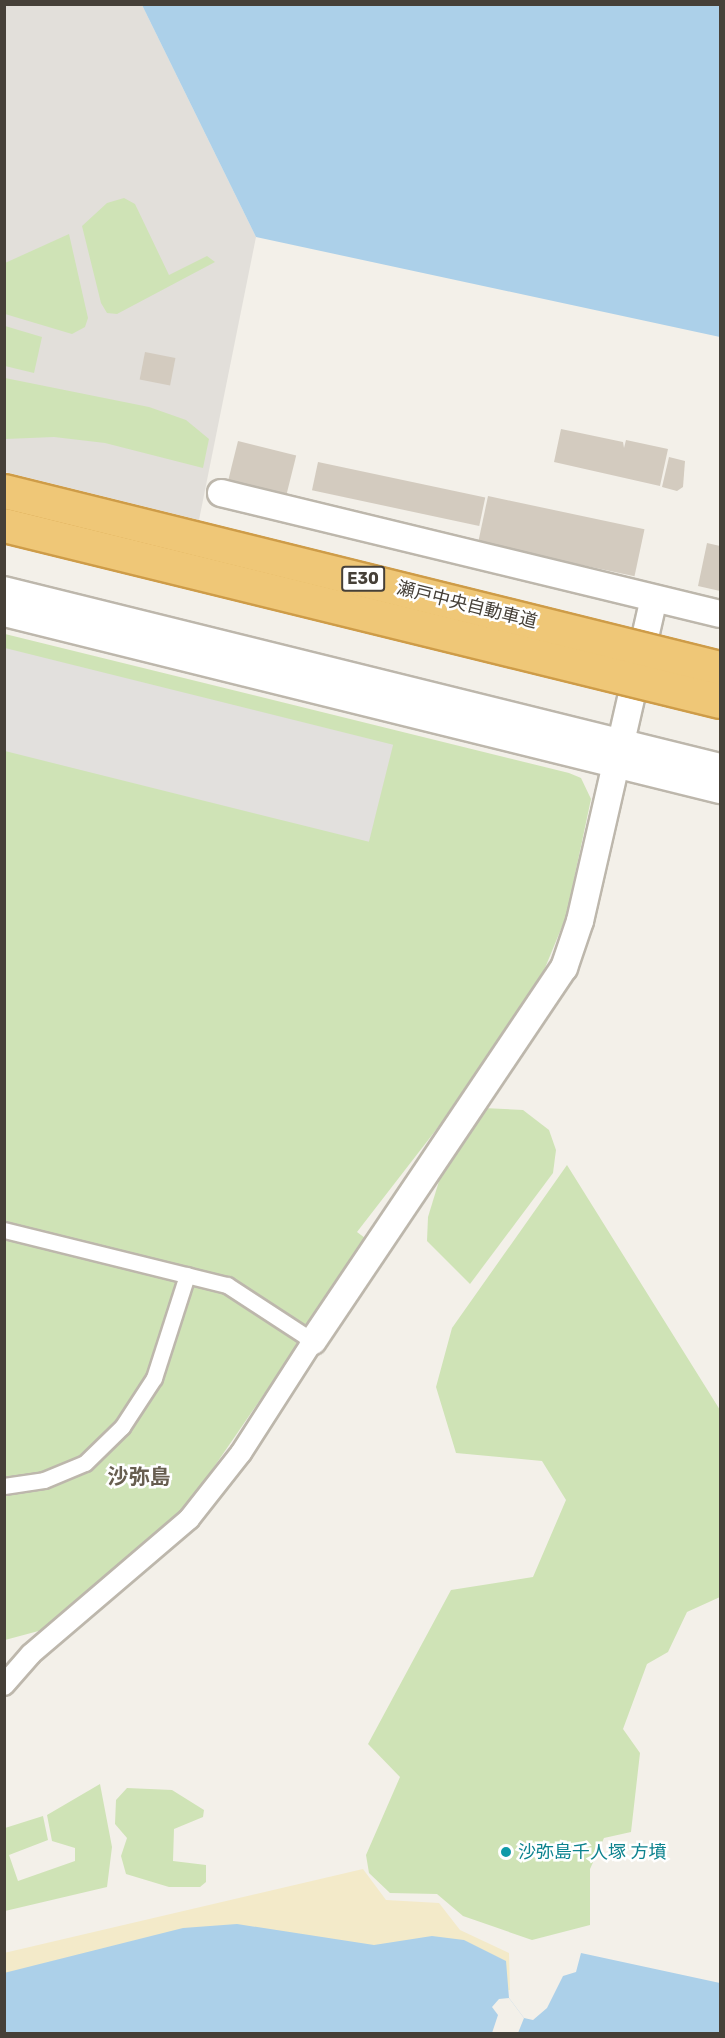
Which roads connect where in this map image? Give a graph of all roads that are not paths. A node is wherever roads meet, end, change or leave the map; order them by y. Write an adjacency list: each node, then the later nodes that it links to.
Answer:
1 (4, 491): 8 (highway, 瀬戸中央自動車道 / E30, bridge)
2 (221, 493): 5 (street)
3 (4, 525): 9 (highway, 瀬戸中央自動車道 / E30, bridge)
4 (4, 590): 10 (street)
5 (654, 599): 7 (street); 10 (street)
6 (4, 613): 10 (street)
7 (720, 614)
8 (720, 668)
9 (720, 701)
10 (619, 753): 11 (street); 12 (street); 15 (street)
11 (720, 767)
12 (720, 790)
13 (4, 1230): 14 (street)
14 (187, 1275): 15 (street); 16 (street)
15 (313, 1341): 17 (street)
16 (4, 1486)
17 (4, 1685)

